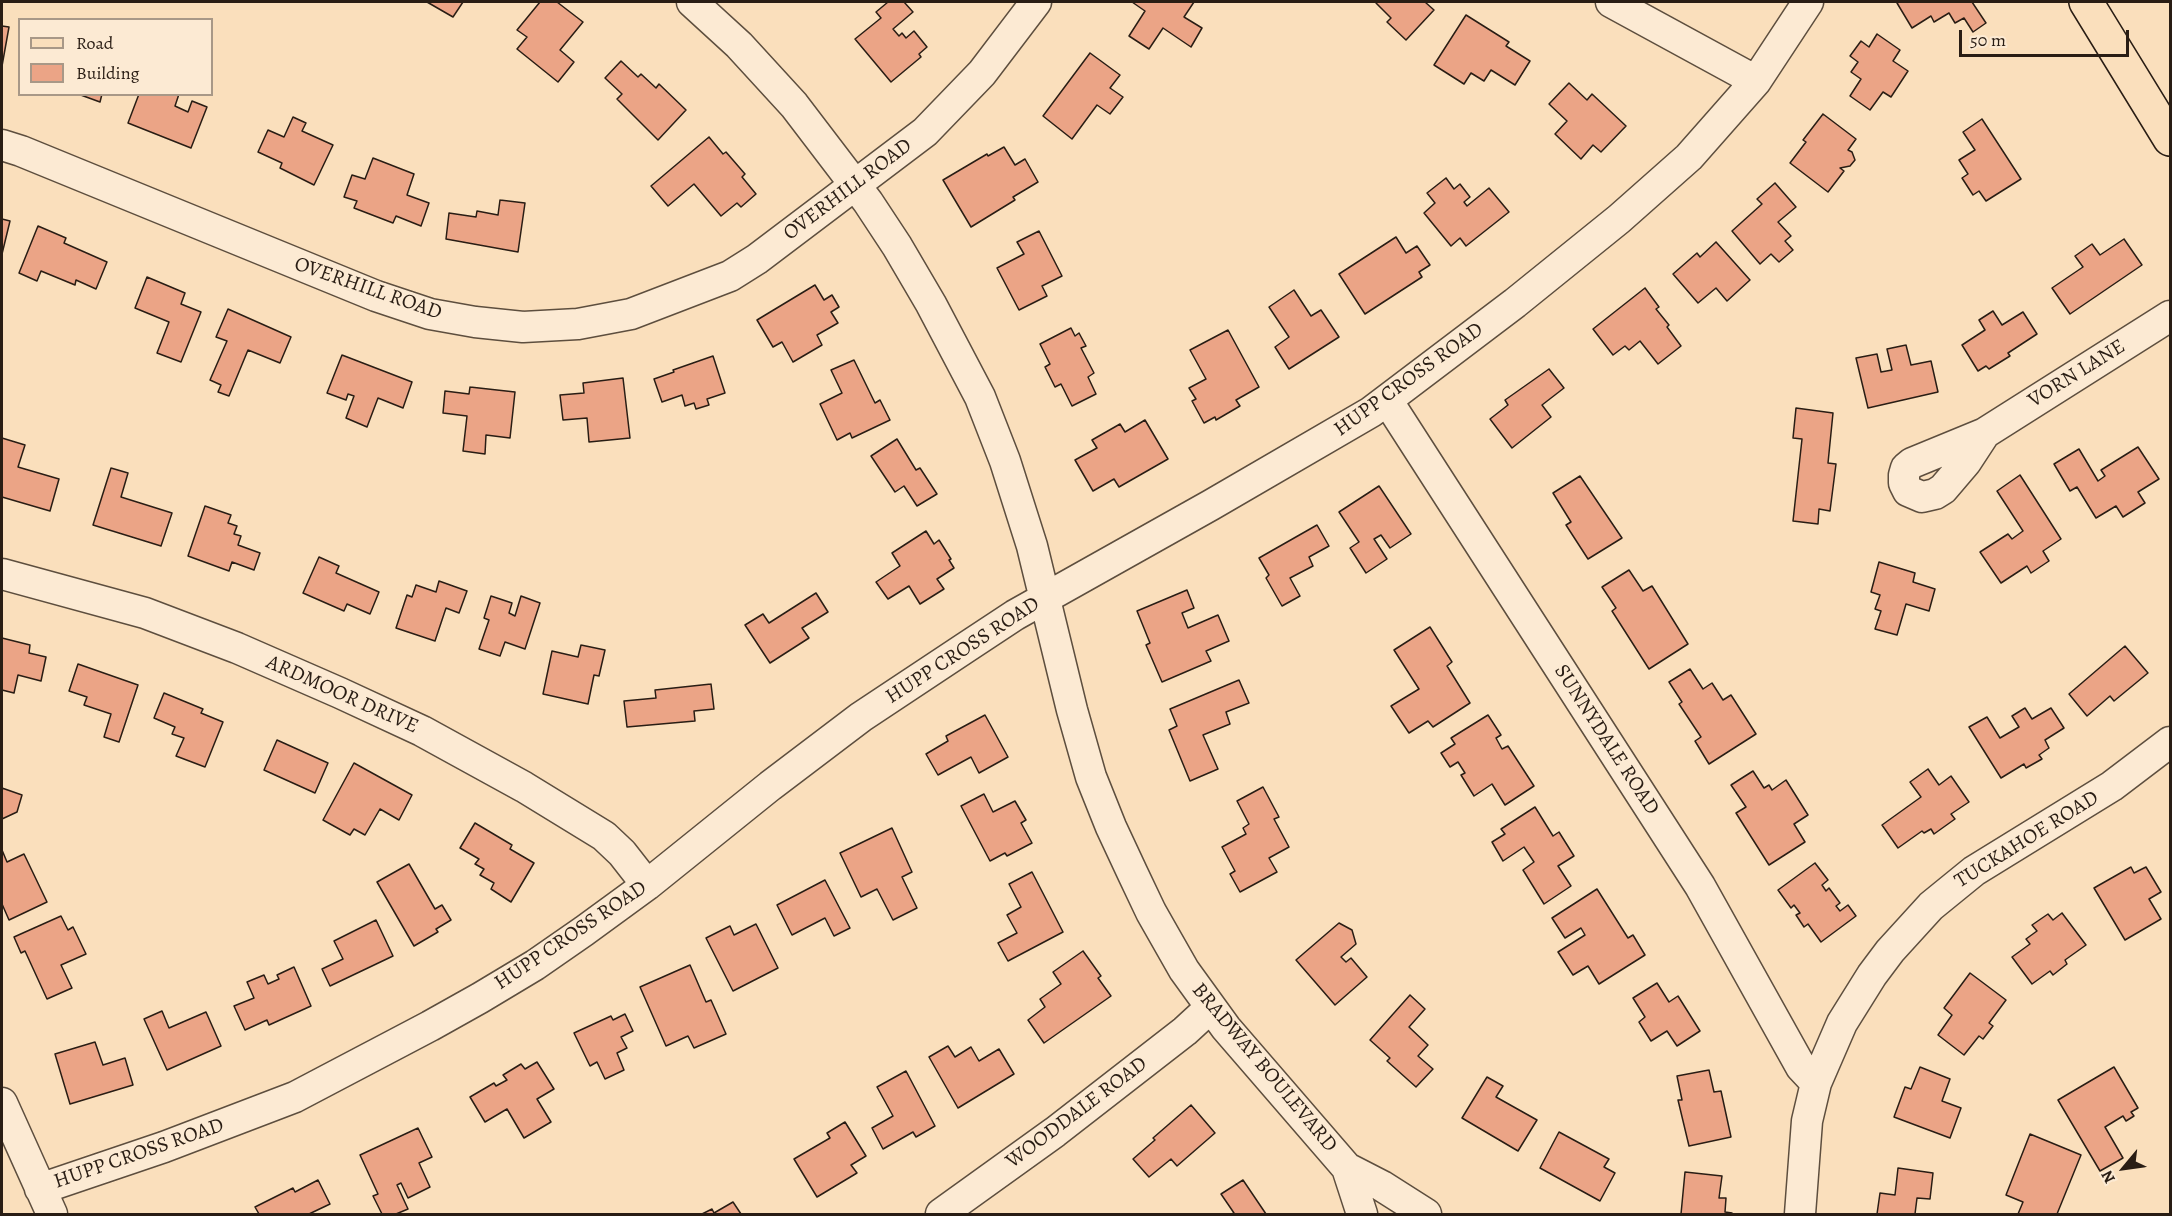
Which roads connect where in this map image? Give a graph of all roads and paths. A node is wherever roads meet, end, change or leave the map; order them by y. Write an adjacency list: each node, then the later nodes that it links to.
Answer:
1 (692, 2): 9 (street, BRADWAY BOULEVARD)
2 (1036, 2): 9 (street, OVERHILL ROAD)
3 (1611, 2): 6 (street)
4 (1808, 2): 6 (street, HUPP CROSS ROAD)
5 (2086, 2): 7 (main road)
6 (1756, 81): 11 (street, HUPP CROSS ROAD)
7 (2170, 139)
8 (2, 145): 9 (street, OVERHILL ROAD)
9 (856, 185): 14 (street, BRADWAY BOULEVARD)
10 (2170, 316): 12 (street, VORN LANE)
11 (1387, 400): 14 (street, HUPP CROSS ROAD); 18 (street, SUNNYDALE ROAD)
12 (1985, 432)
13 (2, 574): 16 (street, ARDMOOR DRIVE)
14 (1044, 599): 16 (street, HUPP CROSS ROAD); 17 (street, BRADWAY BOULEVARD)
15 (2170, 742): 18 (street, TUCKAHOE ROAD)
16 (647, 885): 21 (street, HUPP CROSS ROAD)
17 (1210, 1008): 20 (street, BRADWAY BOULEVARD); 22 (street, WOODDALE ROAD)
18 (1816, 1083): 25 (street, TUCKAHOE ROAD)
19 (2, 1103): 21 (street)
20 (1347, 1168): 23 (street); 24 (street, BRADWAY BOULEVARD)
21 (46, 1202)
22 (949, 1212)
23 (1362, 1215)
24 (1426, 1215)
25 (1800, 1215)

